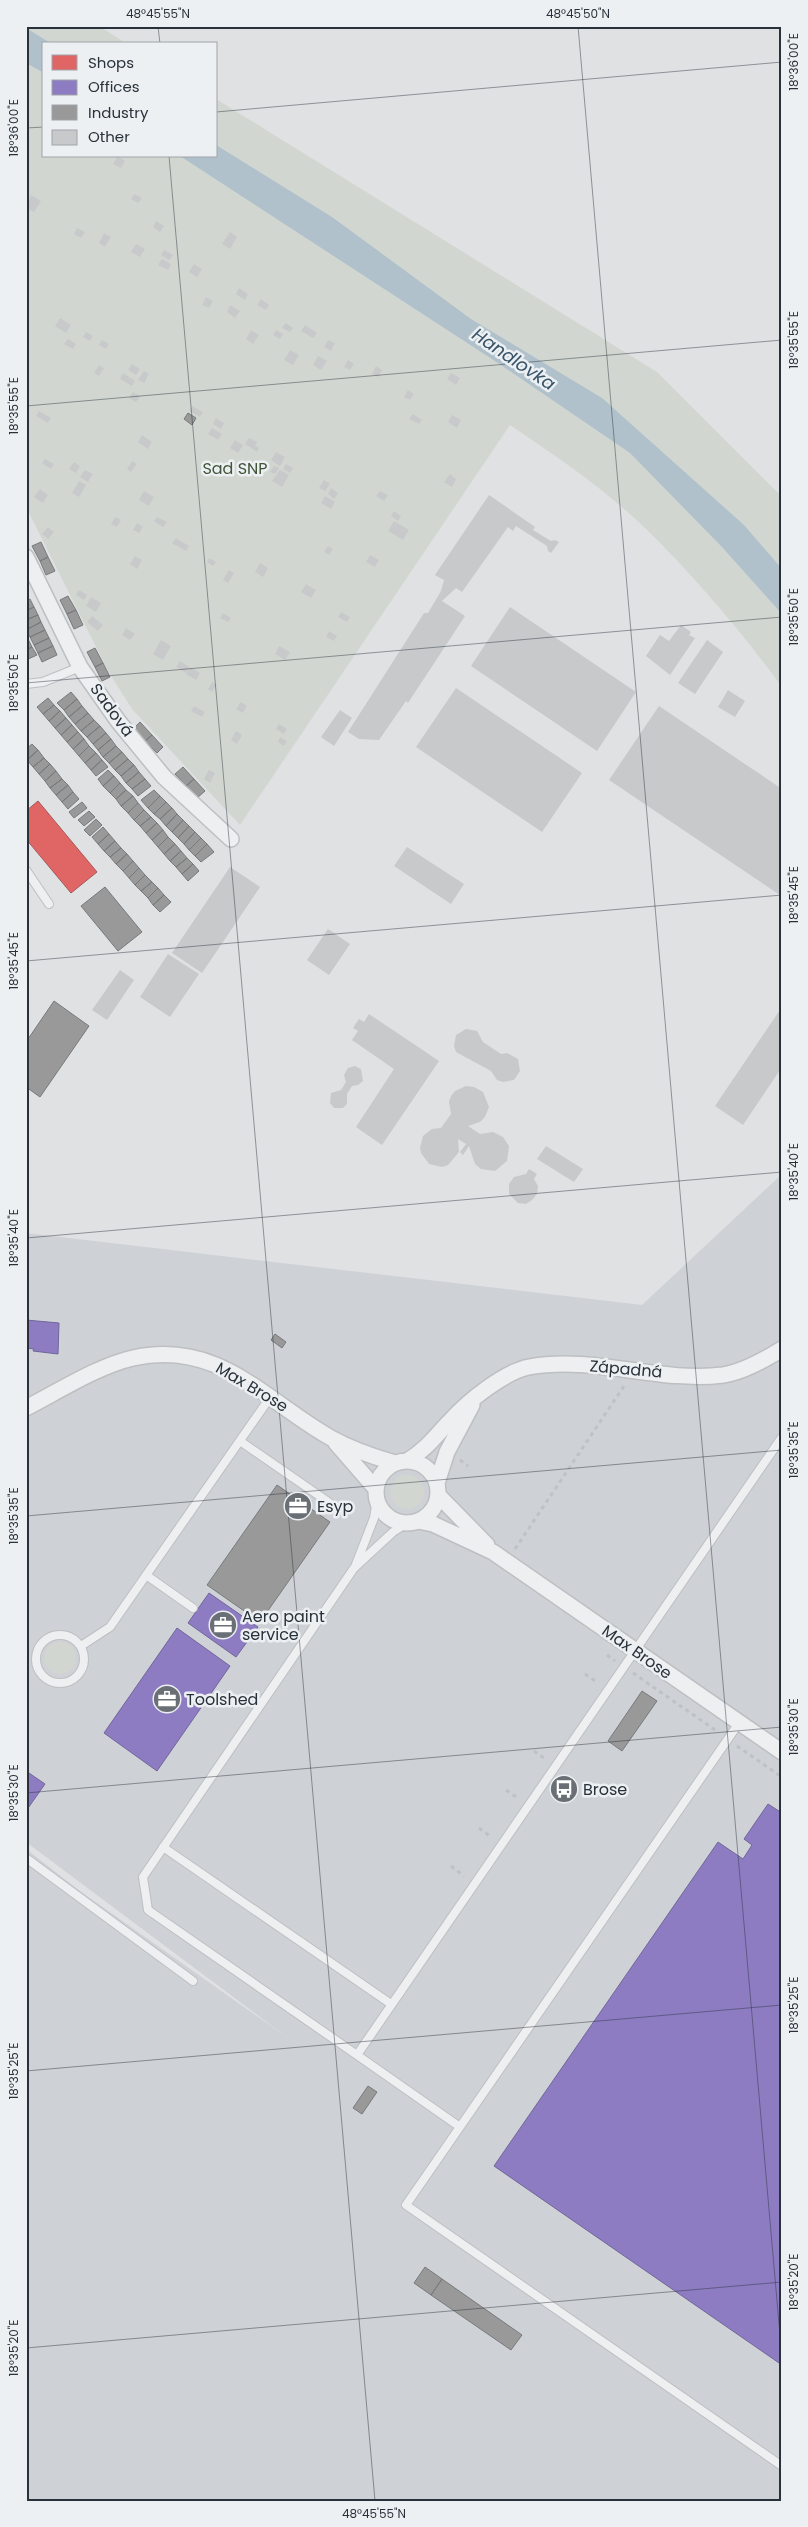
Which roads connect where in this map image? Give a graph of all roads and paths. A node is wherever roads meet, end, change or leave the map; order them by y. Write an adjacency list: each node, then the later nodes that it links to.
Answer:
1 (26, 556): 2 (street, Sadová)
2 (80, 667): 3 (lane); 4 (street, Sadová)
3 (26, 684)
4 (231, 838)
5 (26, 870): 6 (lane)
6 (49, 904)
7 (782, 1350): 10 (street, Západná)
8 (626, 1382): 20 (path)
9 (271, 1396): 11 (street, Max Brose); 13 (street, Max Brose); 14 (lane)
10 (475, 1400): 15 (street, Západná); 16 (street, Západná)
11 (26, 1408)
12 (782, 1437): 26 (lane)
13 (332, 1439): 15 (street, Max Brose); 17 (street, Max Brose)
14 (240, 1441): 18 (lane); 23 (lane)
15 (401, 1462): 16 (street, Max Brose); 17 (street)
16 (437, 1489): 19 (street); 21 (street, Max Brose)
17 (376, 1495): 19 (street, Max Brose); 22 (lane)
18 (337, 1508)
19 (412, 1522): 21 (street, Max Brose); 22 (lane)
20 (513, 1551)
21 (493, 1552): 26 (street, Max Brose)
22 (354, 1568): 43 (lane)
23 (146, 1575): 24 (lane); 25 (lane)
24 (193, 1608)
25 (81, 1646): 28 (lane); 28 (lane)
26 (634, 1650): 30 (lane); 33 (street, Max Brose)
27 (26, 1652): 28 (lane)
28 (36, 1654)
29 (607, 1655): 30 (path)
30 (623, 1666): 34 (path); 48 (lane)
31 (585, 1674): 32 (path)
32 (598, 1683)
33 (739, 1723): 34 (lane); 36 (street, Max Brose)
34 (728, 1740): 38 (path); 50 (lane)
35 (534, 1751): 37 (path)
36 (782, 1752)
37 (545, 1759)
38 (782, 1777)
39 (506, 1790): 40 (path)
40 (518, 1798)
41 (479, 1828): 42 (path)
42 (491, 1837)
43 (163, 1847): 48 (lane); 49 (lane)
44 (26, 1858): 47 (lane)
45 (451, 1866): 46 (path)
46 (464, 1876)
47 (193, 1981)
48 (391, 2004): 49 (lane)
49 (357, 2054): 50 (lane)
50 (460, 2127): 51 (lane)
51 (782, 2466)

